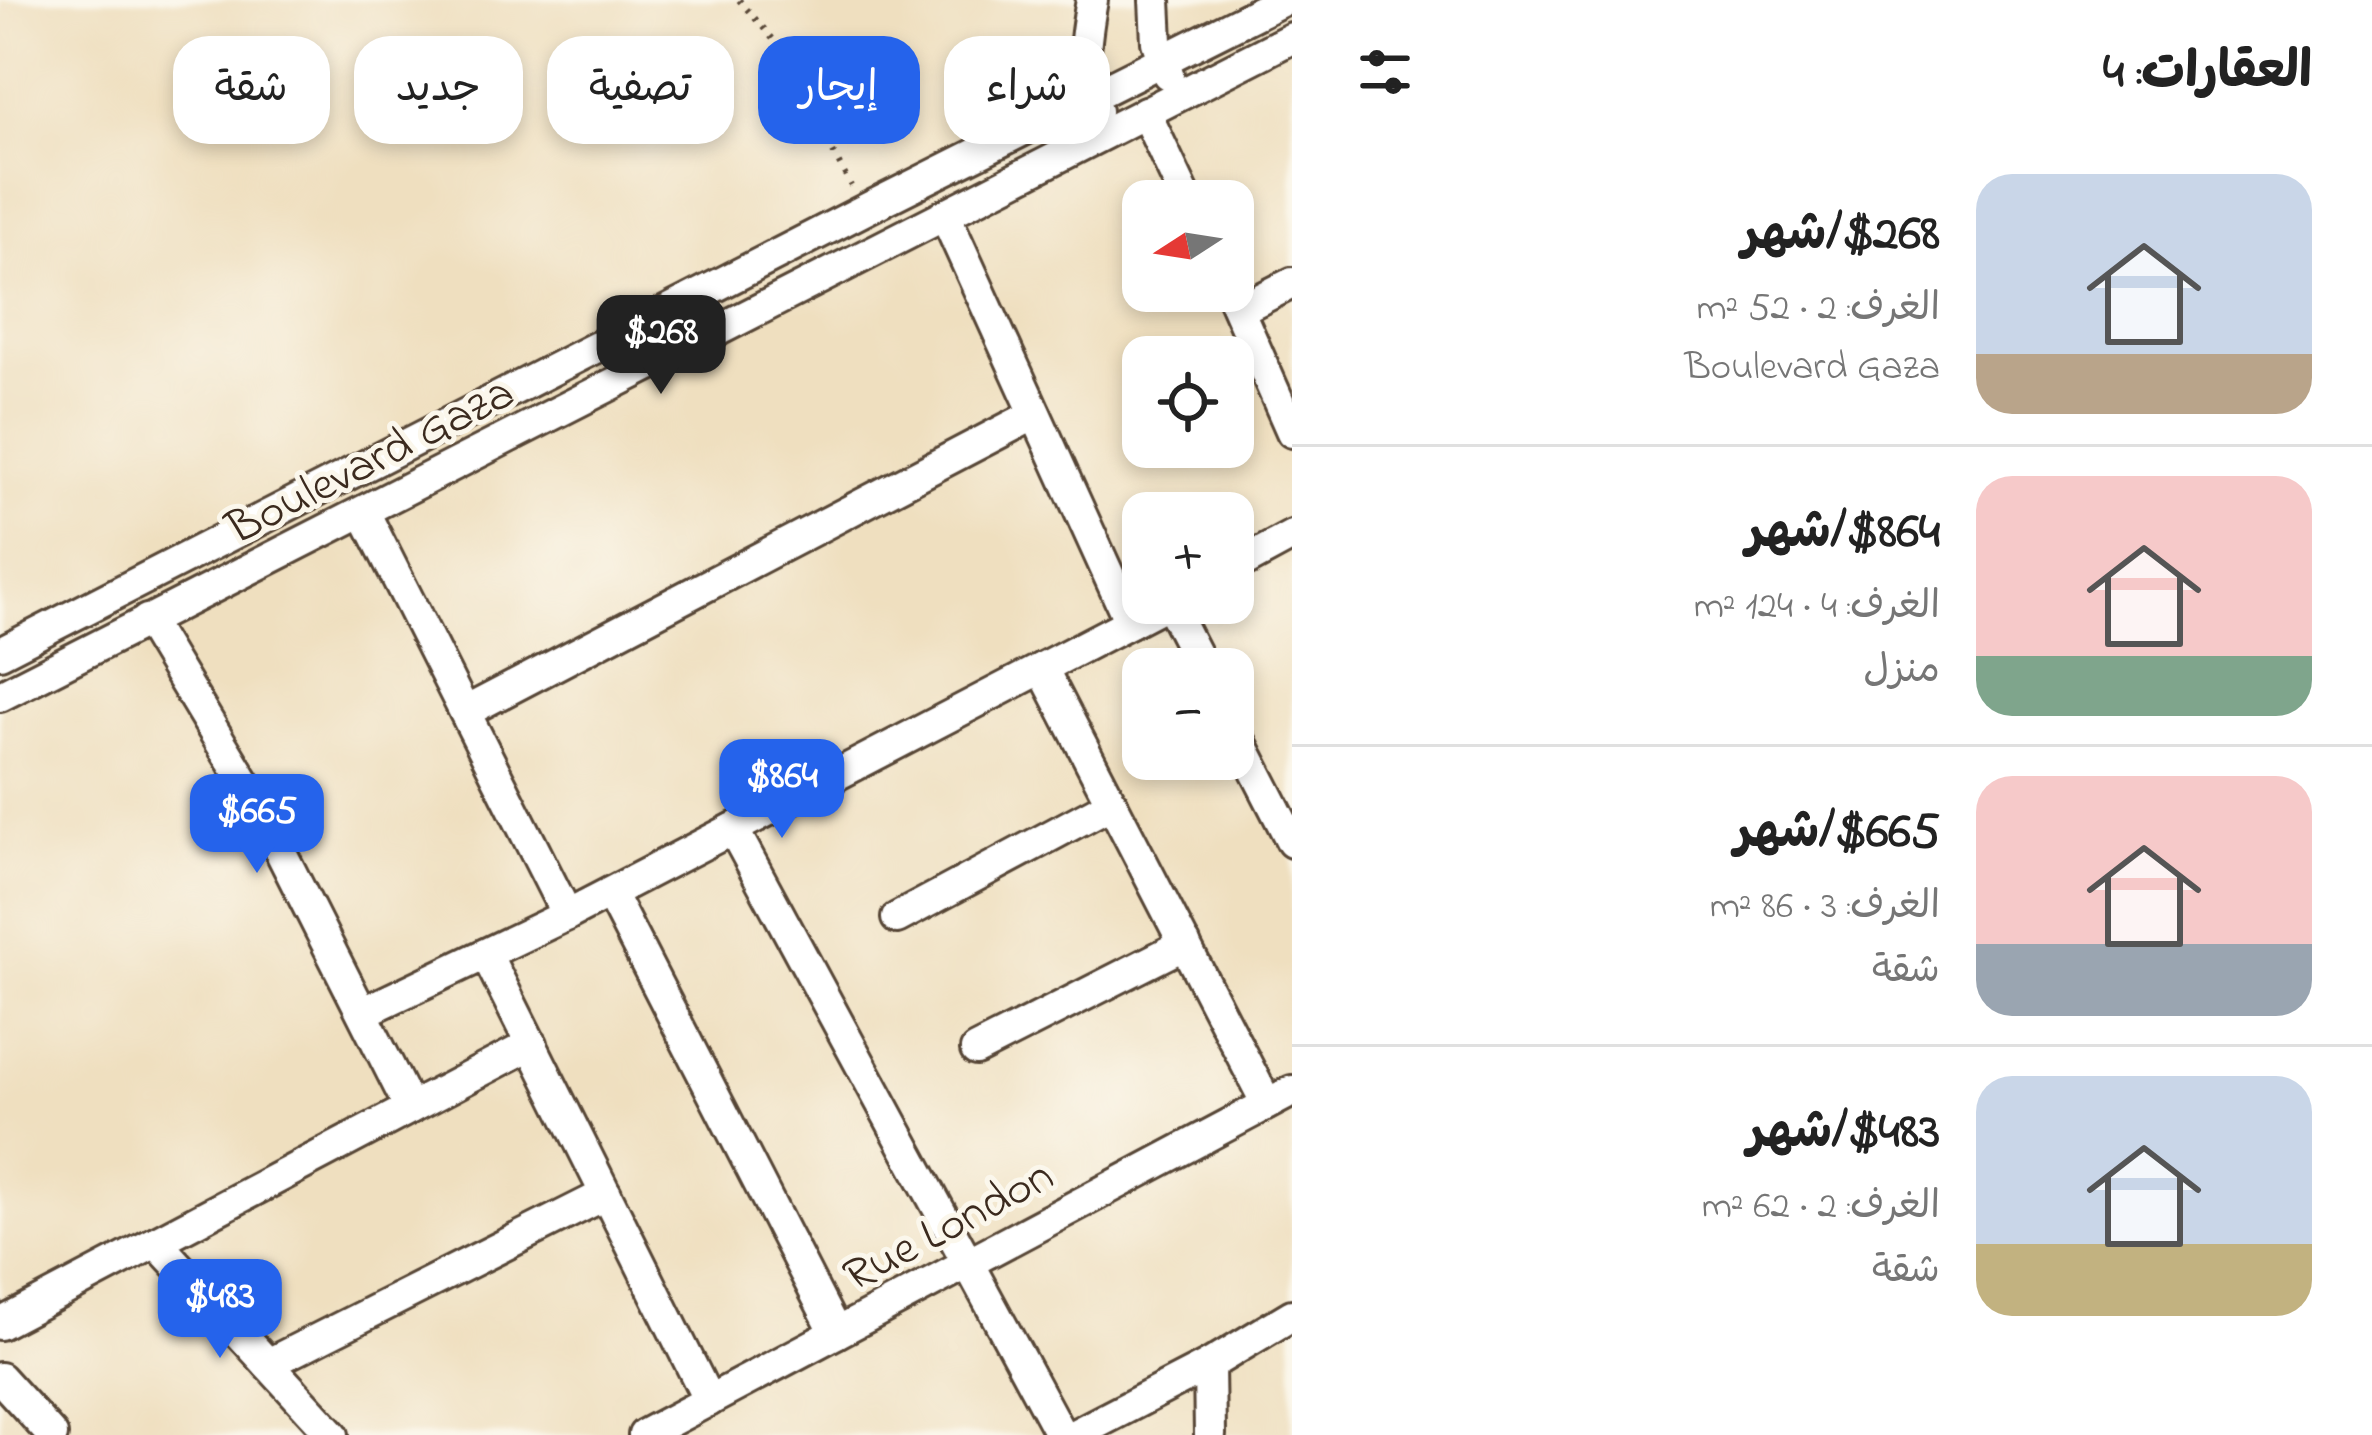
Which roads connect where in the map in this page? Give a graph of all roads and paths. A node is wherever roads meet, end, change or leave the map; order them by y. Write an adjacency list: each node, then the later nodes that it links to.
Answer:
1 (739, 0): 15 (path)
2 (1092, 0): 5 (street)
3 (1155, 0): 7 (street)
4 (1283, 0): 7 (street, Boulevard Gaza)
5 (1086, 36)
6 (1292, 38): 9 (street, Boulevard Gaza)
7 (1162, 61): 8 (street, Boulevard Gaza); 9 (street)
8 (1110, 87)
9 (1179, 95): 10 (street, Boulevard Gaza)
10 (1145, 112): 11 (street, Boulevard Gaza); 14 (street)
11 (1110, 131)
12 (995, 144): 15 (street, Boulevard Gaza)
13 (1084, 144): 16 (street, Boulevard Gaza)
14 (1177, 180)
15 (868, 208): 28 (street, Boulevard Gaza)
16 (945, 214): 20 (street); 22 (street, Boulevard Gaza)
17 (1292, 283): 18 (street)
18 (1254, 294)
19 (1239, 312): 21 (street)
20 (1035, 415): 25 (street); 31 (street)
21 (1292, 432)
22 (364, 512): 26 (street, Boulevard Gaza); 31 (street)
23 (1292, 536): 24 (street)
24 (1254, 557)
25 (1122, 605)
26 (147, 620): 30 (street, Boulevard Gaza); 41 (street)
27 (1126, 624): 29 (street)
28 (0, 653)
29 (1042, 668): 33 (street); 34 (street)
30 (0, 696)
31 (465, 712): 37 (street)
32 (1254, 769): 35 (street)
33 (1112, 803): 38 (street); 39 (street)
34 (733, 829): 36 (street); 48 (street)
35 (1292, 842)
36 (610, 893): 37 (street); 51 (street)
37 (567, 915): 40 (street)
38 (897, 918)
39 (1185, 944): 43 (street); 44 (street)
40 (486, 954): 41 (street); 42 (street)
41 (364, 1012): 45 (street)
42 (532, 1044): 45 (street); 46 (street)
43 (976, 1050)
44 (1280, 1097): 48 (street, Rue London)
45 (410, 1108): 47 (street)
46 (606, 1194): 52 (street); 55 (street)
47 (156, 1242): 50 (street); 52 (street)
48 (968, 1263): 51 (street, Rue London); 59 (street)
49 (1292, 1315): 53 (street)
50 (0, 1324)
51 (836, 1333): 55 (street, Rue London)
52 (268, 1364): 57 (street)
53 (1209, 1365): 60 (street); 61 (street)
54 (0, 1378): 56 (street)
55 (709, 1401): 58 (street, Rue London)
56 (52, 1435)
57 (333, 1435)
58 (644, 1435)
59 (1061, 1435)
60 (1075, 1435)
61 (1210, 1435)

